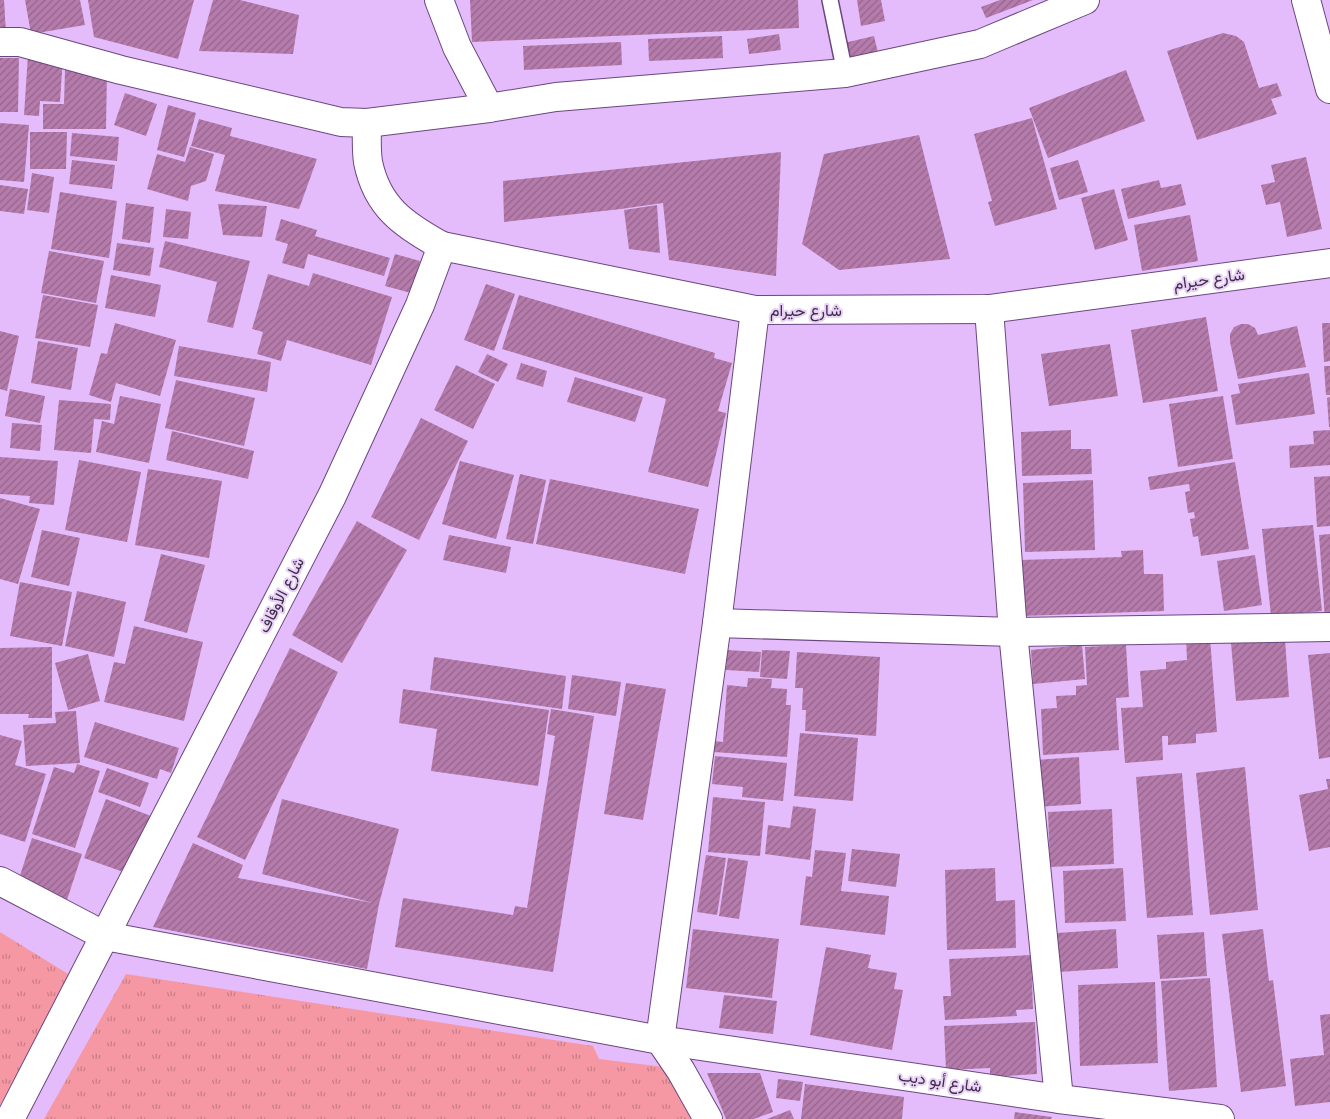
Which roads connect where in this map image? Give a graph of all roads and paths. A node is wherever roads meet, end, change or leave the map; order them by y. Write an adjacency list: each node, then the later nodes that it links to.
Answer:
1 (439, 0): 8 (street)
2 (830, 0): 6 (lane)
3 (1085, 0): 6 (street)
4 (1306, 0): 7 (street)
5 (0, 42): 9 (street)
6 (845, 72): 8 (street)
7 (1330, 89)
8 (488, 108): 9 (street)
9 (367, 123): 10 (street, شارع حيرام)
10 (442, 246): 13 (street, شارع حيرام); 18 (street, شارع الأوقاف)
11 (1330, 263): 12 (street, شارع حيرام)
12 (989, 309): 13 (street, شارع حيرام); 16 (street)
13 (755, 310): 14 (street)
14 (717, 623): 16 (street); 19 (street)
15 (1330, 628): 16 (street)
16 (1013, 632): 20 (street)
17 (0, 882): 18 (street, شارع أبو ديب)
18 (105, 936): 19 (street, شارع أبو ديب); 21 (street, شارع الأوقاف)
19 (660, 1040): 20 (street, شارع أبو ديب); 22 (street)
20 (1059, 1099): 23 (street, شارع أبو ديب)
21 (10, 1119)
22 (708, 1119)
23 (1220, 1119)

